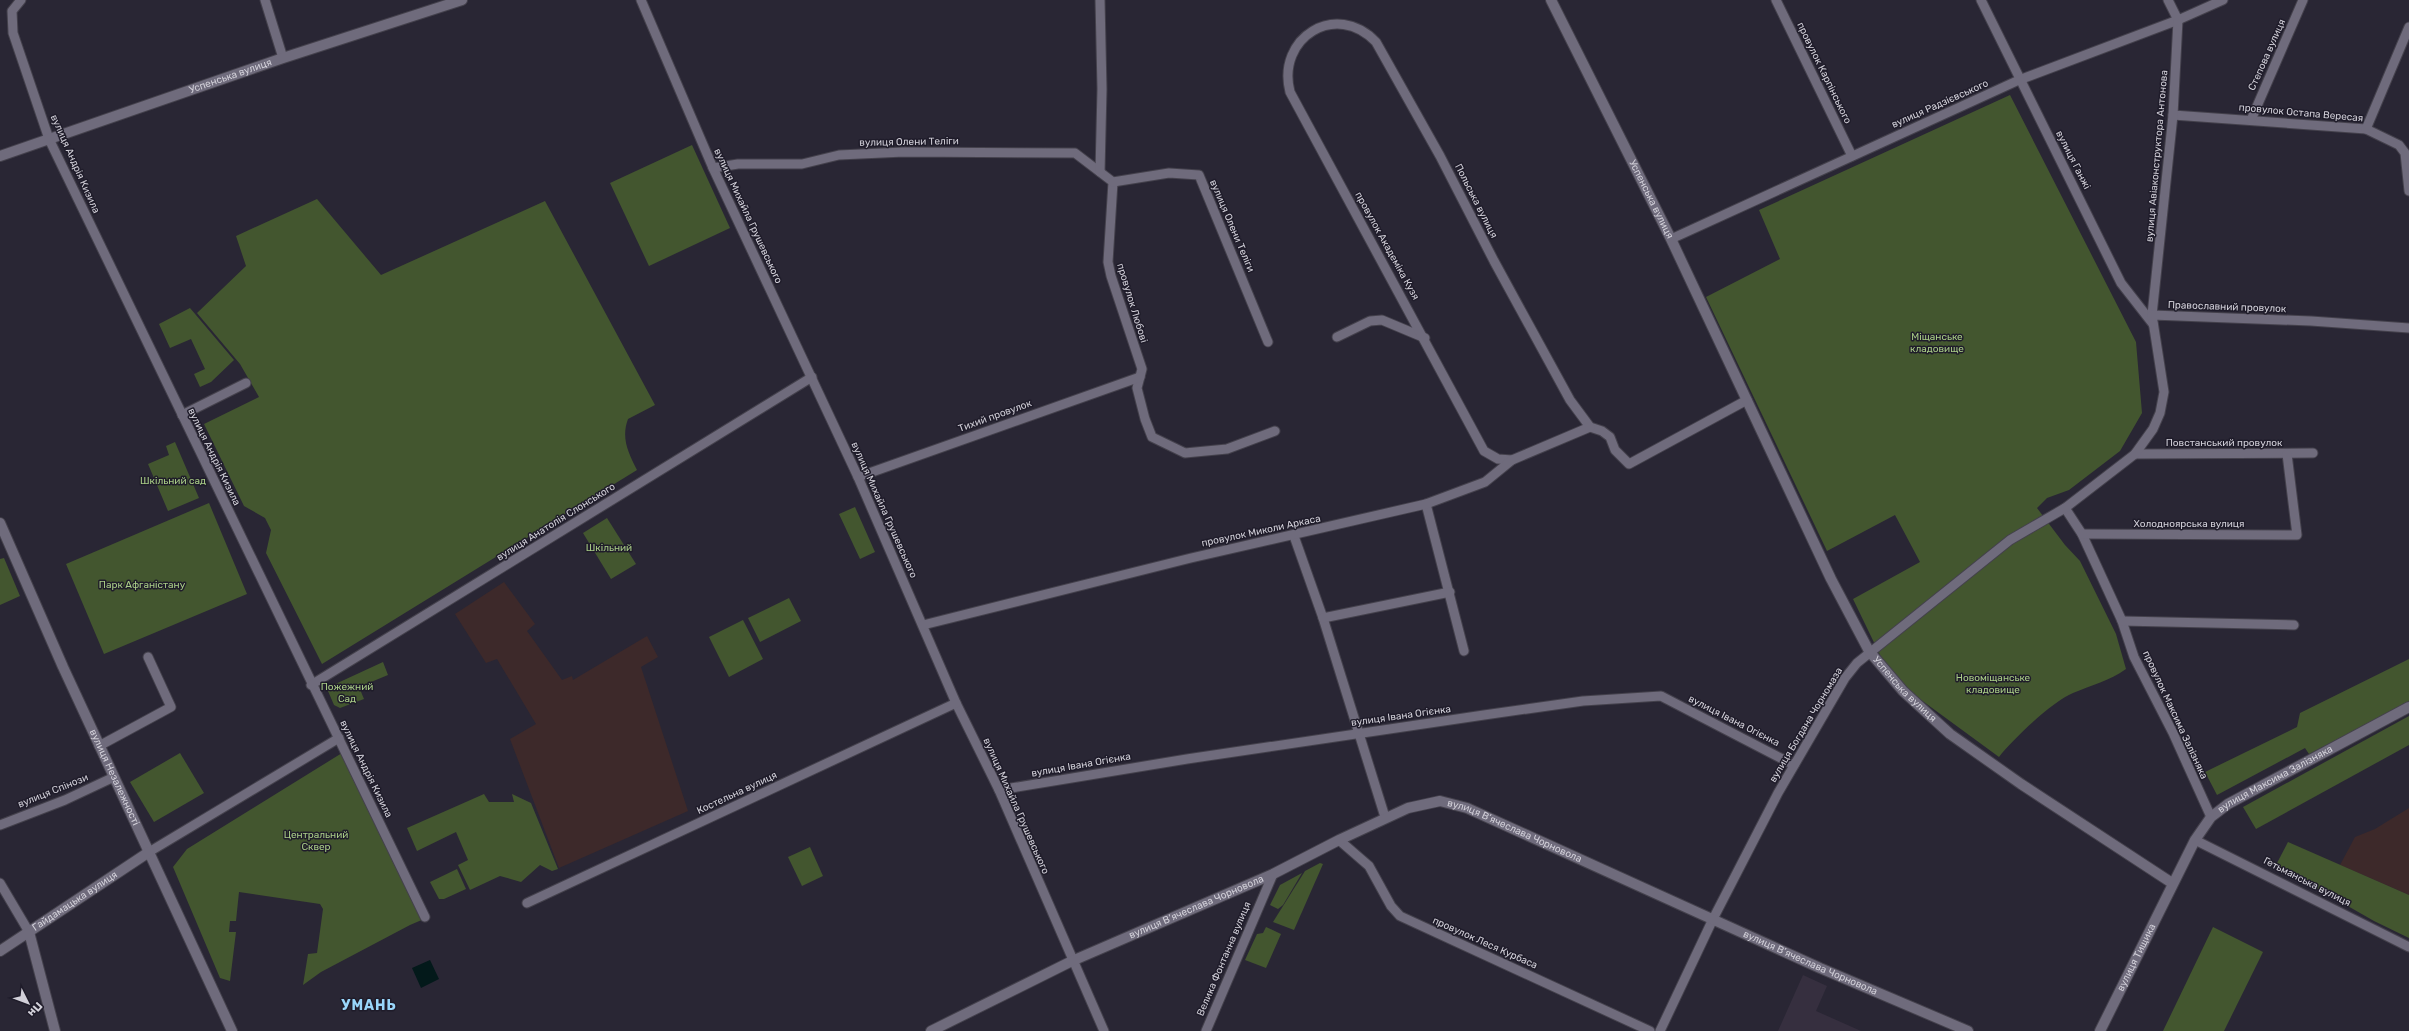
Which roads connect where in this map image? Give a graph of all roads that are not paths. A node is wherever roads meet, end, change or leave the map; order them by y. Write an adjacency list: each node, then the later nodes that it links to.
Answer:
1 (22, 0): 20 (street, вулиця Андрія Кизила)
2 (265, 0): 15 (street)
3 (462, 0): 15 (street, Успенська вулиця)
4 (641, 0): 23 (street, вулиця Михайла Грушевського)
5 (1100, 0): 24 (street)
6 (1551, 0): 27 (street, Успенська вулиця)
7 (1776, 0): 22 (street, провулок Карпінського)
8 (1981, 0): 16 (street, вулиця Ганжі)
9 (2168, 0): 12 (street, вулиця Авіаконструктора Антонова)
10 (2223, 0): 12 (street, вулиця Радзієвського)
11 (2303, 0): 18 (street, Степова вулиця)
12 (2178, 20): 16 (street, вулиця Радзієвського); 17 (street, вулиця Авіаконструктора Антонова)
13 (2409, 27): 19 (street)
14 (1315, 29): 31 (street, провулок Академіка Кузя); 38 (street, Польська вулиця)
15 (283, 58): 20 (street, Успенська вулиця)
16 (2019, 80): 22 (street, вулиця Радзієвського); 28 (street, вулиця Ганжі)
17 (2173, 115): 18 (street, провулок Остапа Вересая); 28 (street, вулиця Авіаконструктора Антонова)
18 (2251, 120): 19 (street, провулок Остапа Вересая)
19 (2366, 129): 26 (street, провулок Остапа Вересая)
20 (49, 139): 21 (street, Успенська вулиця); 37 (street, вулиця Андрія Кизила)
21 (0, 156)
22 (1852, 156): 27 (street, вулиця Радзієвського)
23 (713, 168): 24 (street, вулиця Олени Теліги); 33 (street, вулиця Михайла Грушевського)
24 (1100, 172): 25 (street)
25 (1113, 182): 32 (street, вулиця Олени Теліги); 34 (street, провулок Любові)
26 (2409, 191)
27 (1671, 239): 36 (street, Успенська вулиця)
28 (2153, 320): 29 (street, Православний провулок); 41 (street, вулиця Богдана Чорномаза)
29 (2409, 328)
30 (1337, 337): 31 (street)
31 (1425, 338): 43 (street, провулок Академіка Кузя)
32 (1268, 342)
33 (812, 377): 44 (street, вулиця Михайла Грушевського); 58 (street, вулиця Анатолія Слонського)
34 (1140, 377): 39 (street, провулок Любові); 44 (street, Тихий провулок)
35 (246, 383): 37 (street)
36 (1747, 400): 38 (street); 56 (street, Успенська вулиця)
37 (182, 415): 58 (street, вулиця Андрія Кизила)
38 (1590, 427): 43 (street, провулок Миколи Аркаса)
39 (1275, 430)
40 (2313, 453): 42 (street, Повстанський провулок)
41 (2135, 454): 42 (street, Повстанський провулок); 46 (street, вулиця Богдана Чорномаза)
42 (2287, 454): 48 (street, Холодноярська вулиця)
43 (1512, 460): 45 (street, провулок Миколи Аркаса)
44 (858, 477): 53 (street, вулиця Михайла Грушевського)
45 (1426, 504): 49 (street, провулок Миколи Аркаса); 50 (street)
46 (2065, 508): 48 (street, провулок Максима Залізняка); 56 (street, вулиця Богдана Чорномаза)
47 (0, 523): 63 (street, вулиця Незалежності)
48 (2082, 534): 52 (street, провулок Максима Залізняка)
49 (1294, 536): 51 (street); 53 (street, провулок Миколи Аркаса)
50 (1450, 592): 51 (street); 55 (street)
51 (1323, 618): 61 (street)
52 (2122, 621): 54 (street); 68 (street, провулок Максима Залізняка)
53 (923, 625): 59 (street, вулиця Михайла Грушевського)
54 (2294, 625)
55 (1464, 651)
56 (1869, 651): 64 (street, вулиця Богдана Чорномаза); 74 (street, Успенська вулиця)
57 (148, 657): 63 (street)
58 (311, 685): 62 (street, вулиця Андрія Кизила)
59 (956, 703): 66 (street, вулиця Михайла Грушевського); 76 (street, Костельна вулиця)
60 (2409, 707): 68 (street, вулиця Максима Залізняка)
61 (1360, 734): 64 (street, вулиця Івана Огієнка); 66 (street, вулиця Івана Огієнка); 67 (street)
62 (339, 738): 72 (street); 77 (street, вулиця Андрія Кизила)
63 (99, 746): 65 (street, вулиця Незалежності)
64 (1794, 764): 78 (street, вулиця Богдана Чорномаза)
65 (114, 777): 69 (street, вулиця Спінози); 72 (street, вулиця Незалежності)
66 (999, 790): 82 (street, вулиця Михайла Грушевського)
67 (1385, 817): 70 (street, вулиця В’ячеслава Чорновола); 78 (street, вулиця В’ячеслава Чорновола)
68 (2211, 817): 71 (street, вулиця Максима Залізняка)
69 (0, 825)
70 (1339, 840): 73 (street, вулиця В’ячеслава Чорновола); 88 (street, провулок Леся Курбаса)
71 (2195, 840): 74 (street, вулиця Максима Залізняка); 80 (street, Гетьманська вулиця)
72 (149, 852): 79 (street, Гайдамацька вулиця); 84 (street, вулиця Незалежності)
73 (1273, 874): 82 (street, вулиця В’ячеслава Чорновола); 87 (street, Велика Фонтанна вулиця)
74 (2172, 883): 91 (street, вулиця Тищика)
75 (0, 884): 79 (street)
76 (527, 903)
77 (425, 917)
78 (1713, 919): 89 (street, вулиця Богдана Чорномаза); 90 (street, вулиця В’ячеслава Чорновола)
79 (29, 932): 81 (street, Гайдамацька вулиця); 83 (street)
80 (2409, 947)
81 (0, 951)
82 (1072, 961): 85 (street, вулиця В’ячеслава Чорновола); 86 (street, вулиця Михайла Грушевського)
83 (55, 1031)
84 (232, 1031)
85 (932, 1031)
86 (1104, 1031)
87 (1206, 1031)
88 (1650, 1031)
89 (1660, 1031)
90 (1968, 1031)
91 (2100, 1031)

